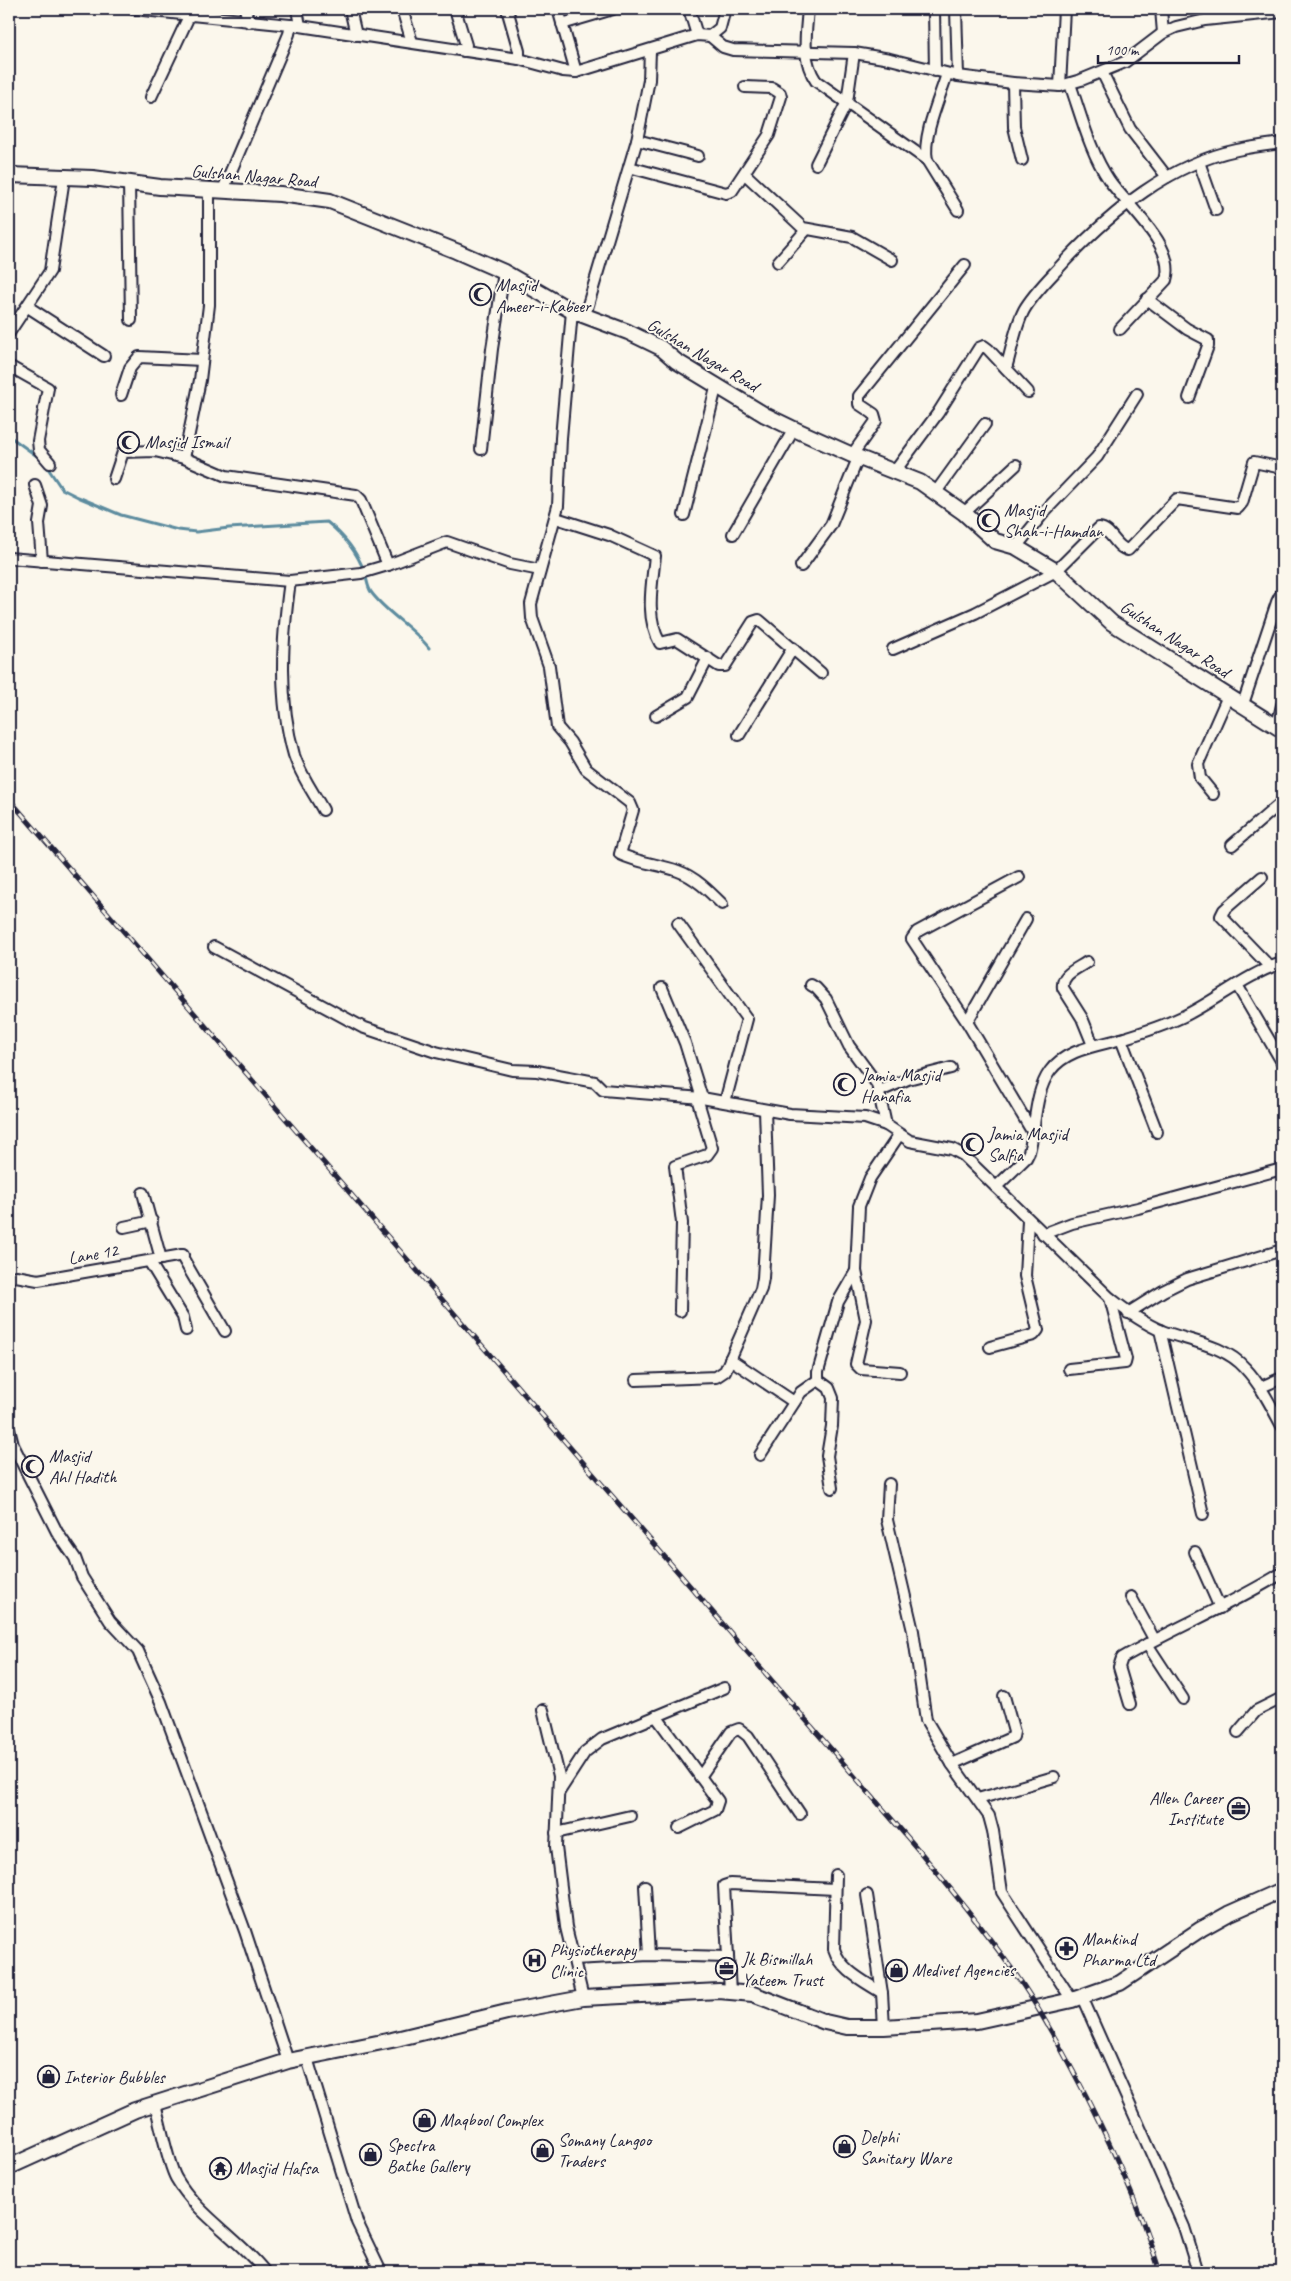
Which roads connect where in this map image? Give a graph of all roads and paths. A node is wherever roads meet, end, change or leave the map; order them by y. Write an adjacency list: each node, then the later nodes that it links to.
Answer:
1 (133, 9): 18 (street)
2 (245, 9): 19 (street)
3 (297, 9): 21 (street)
4 (350, 9): 23 (street)
5 (402, 9): 26 (street)
6 (455, 9): 28 (street)
7 (507, 9): 31 (street)
8 (558, 9): 20 (street)
9 (610, 9): 20 (street)
10 (689, 9): 24 (street)
11 (725, 9): 25 (street)
12 (808, 9): 29 (street)
13 (934, 9): 32 (street)
14 (956, 9): 36 (street)
15 (1064, 9): 38 (street)
16 (1161, 9): 22 (street)
17 (1282, 12): 22 (street)
18 (192, 13): 19 (street); 40 (street)
19 (249, 22): 21 (street)
20 (562, 24): 33 (street)
21 (295, 25): 23 (street); 55 (street)
22 (1163, 33): 34 (street)
23 (356, 35): 26 (street)
24 (697, 35): 25 (street); 27 (street)
25 (710, 36): 29 (street)
26 (412, 42): 28 (street)
27 (650, 50): 33 (street); 42 (street)
28 (464, 51): 31 (street)
29 (805, 51): 30 (street); 41 (street)
30 (854, 53): 32 (street); 41 (street)
31 (519, 59): 33 (street)
32 (935, 71): 35 (street)
33 (576, 72)
34 (1102, 72): 38 (street); 52 (street)
35 (947, 74): 36 (street); 45 (street)
36 (958, 76): 37 (street)
37 (1013, 83): 38 (street); 46 (street)
38 (1065, 85): 56 (street)
39 (744, 87): 50 (street)
40 (151, 97)
41 (847, 102): 45 (street); 48 (street)
42 (637, 140): 44 (street); 49 (street)
43 (1282, 143): 47 (street)
44 (698, 156)
45 (927, 160): 57 (street)
46 (1022, 160)
47 (1199, 162): 52 (street); 58 (street)
48 (816, 164)
49 (629, 167): 50 (street); 66 (street)
50 (745, 174): 59 (street)
51 (9, 176): 53 (street, Gulshan Nagar Road)
52 (1167, 177): 56 (street)
53 (64, 178): 54 (street, Gulshan Nagar Road); 65 (street)
54 (129, 181): 55 (street, Gulshan Nagar Road); 67 (street)
55 (216, 190): 63 (street, Gulshan Nagar Road); 71 (street)
56 (1128, 204): 64 (street); 73 (street)
57 (958, 210)
58 (1216, 210)
59 (807, 229): 60 (street); 61 (street)
60 (892, 260)
61 (778, 262)
62 (965, 265): 82 (street)
63 (504, 272): 66 (street, Gulshan Nagar Road); 81 (street)
64 (1147, 300): 68 (street); 78 (street)
65 (28, 307): 69 (street); 70 (street)
66 (578, 313): 74 (street, Gulshan Nagar Road); 93 (street)
67 (131, 320)
68 (1120, 329)
69 (9, 333)
70 (104, 356)
71 (202, 360): 77 (street); 83 (street)
72 (9, 366): 84 (street)
73 (1006, 368): 75 (street); 87 (street)
74 (717, 384): 80 (street, Gulshan Nagar Road); 92 (street)
75 (1028, 392)
76 (1137, 394): 95 (street)
77 (121, 395)
78 (1189, 398)
79 (985, 424): 90 (street)
80 (794, 429): 82 (street, Gulshan Nagar Road); 94 (street)
81 (480, 449)
82 (855, 457): 87 (street, Gulshan Nagar Road); 99 (street)
83 (184, 458): 88 (street); 98 (street)
84 (50, 464)
85 (1016, 464): 91 (street)
86 (1282, 468): 101 (street)
87 (895, 471): 90 (street, Gulshan Nagar Road)
88 (114, 479)
89 (35, 485): 97 (street)
90 (936, 492): 91 (street, Gulshan Nagar Road)
91 (964, 513): 95 (street, Gulshan Nagar Road)
92 (684, 515)
93 (556, 518): 100 (street); 106 (street)
94 (732, 534)
95 (1016, 547): 101 (street, Gulshan Nagar Road)
96 (9, 558): 97 (street)
97 (42, 561): 102 (street)
98 (388, 566): 100 (street); 102 (street)
99 (800, 566)
100 (540, 570): 120 (street)
101 (1056, 571): 105 (street); 108 (street, Gulshan Nagar Road)
102 (290, 581): 116 (street)
103 (1282, 595): 109 (street)
104 (792, 648): 106 (street); 107 (street); 113 (street)
105 (893, 649)
106 (708, 658): 111 (street)
107 (821, 672)
108 (1228, 696): 109 (street, Gulshan Nagar Road); 114 (street)
109 (1243, 704): 112 (street, Gulshan Nagar Road)
110 (1282, 705): 112 (street)
111 (656, 716)
112 (1280, 728)
113 (739, 735)
114 (1213, 794)
115 (1282, 802): 117 (street)
116 (322, 810)
117 (1232, 845)
118 (1018, 877): 130 (street)
119 (1262, 877): 126 (street)
120 (722, 904)
121 (1026, 919): 130 (street)
122 (678, 923): 137 (street)
123 (214, 947): 136 (street)
124 (1087, 962): 132 (street)
125 (1282, 963): 126 (street)
126 (1270, 967): 128 (street)
127 (811, 985): 135 (street)
128 (1237, 985): 131 (street); 133 (street)
129 (662, 988): 136 (street)
130 (967, 1022): 141 (street)
131 (1121, 1039): 132 (street); 140 (street)
132 (1093, 1045): 141 (street)
133 (1282, 1062)
134 (951, 1068): 135 (street)
135 (880, 1091): 139 (street)
136 (700, 1098): 137 (street); 156 (street)
137 (725, 1102): 138 (street)
138 (765, 1110): 139 (street); 162 (street)
139 (886, 1125): 142 (street)
140 (1157, 1132)
141 (1033, 1133): 144 (street)
142 (899, 1136): 144 (street); 153 (street)
143 (1282, 1169): 149 (street)
144 (996, 1187): 146 (street)
145 (143, 1193): 147 (street)
146 (1028, 1220): 149 (street); 161 (street)
147 (152, 1221): 148 (street); 151 (street)
148 (124, 1227)
149 (1043, 1234): 155 (street)
150 (1282, 1250): 157 (street)
151 (161, 1259): 152 (street, Lane 12); 160 (street, Lane 12)
152 (150, 1261): 154 (street, Lane 12); 158 (street)
153 (856, 1271): 164 (street); 167 (street)
154 (9, 1278)
155 (1110, 1298): 157 (street); 163 (street)
156 (680, 1311)
157 (1128, 1313): 159 (street)
158 (186, 1330)
159 (1160, 1330): 168 (street); 175 (street)
160 (225, 1331)
161 (990, 1347)
162 (730, 1359): 166 (street); 169 (street)
163 (1069, 1369)
164 (900, 1372)
165 (1282, 1378): 168 (street)
166 (636, 1380)
167 (818, 1380): 169 (street); 174 (street)
168 (1261, 1387): 170 (street)
169 (794, 1402): 172 (street)
170 (1282, 1426)
171 (9, 1429): 212 (street)
172 (760, 1455)
173 (889, 1484): 189 (street)
174 (832, 1488)
175 (1204, 1514)
176 (1195, 1552): 179 (street)
177 (1282, 1574): 179 (street)
178 (1132, 1597): 180 (street)
179 (1220, 1608): 180 (street)
180 (1150, 1642): 184 (street); 185 (street)
181 (724, 1688): 187 (street)
182 (1004, 1696): 189 (street)
183 (1282, 1698): 188 (street)
184 (1183, 1699)
185 (1130, 1704)
186 (543, 1710): 192 (street)
187 (656, 1716): 190 (street); 192 (street)
188 (1238, 1732)
189 (952, 1764): 193 (street)
190 (700, 1777): 194 (street); 196 (street)
191 (1054, 1777): 193 (street)
192 (558, 1793): 197 (street)
193 (978, 1799): 209 (street)
194 (800, 1814)
195 (630, 1816): 197 (street)
196 (679, 1828)
197 (556, 1833): 205 (street)
198 (836, 1875): 200 (street)
199 (645, 1886): 203 (street)
200 (835, 1889): 204 (street); 207 (street)
201 (1282, 1890): 209 (street)
202 (866, 1895): 207 (street)
203 (649, 1955): 204 (street); 205 (street)
204 (728, 1957): 206 (street)
205 (574, 1959): 208 (street)
206 (730, 1992): 208 (street); 210 (street)
207 (882, 1993): 210 (street)
208 (583, 1998): 211 (street)
209 (1077, 1999): 210 (street); 217 (street)
210 (884, 2027)
211 (307, 2058): 212 (street); 216 (street)
212 (288, 2062): 213 (street)
213 (155, 2104): 214 (street); 215 (street)
214 (9, 2167)
215 (265, 2272)
216 (381, 2272)
217 (1198, 2272)

